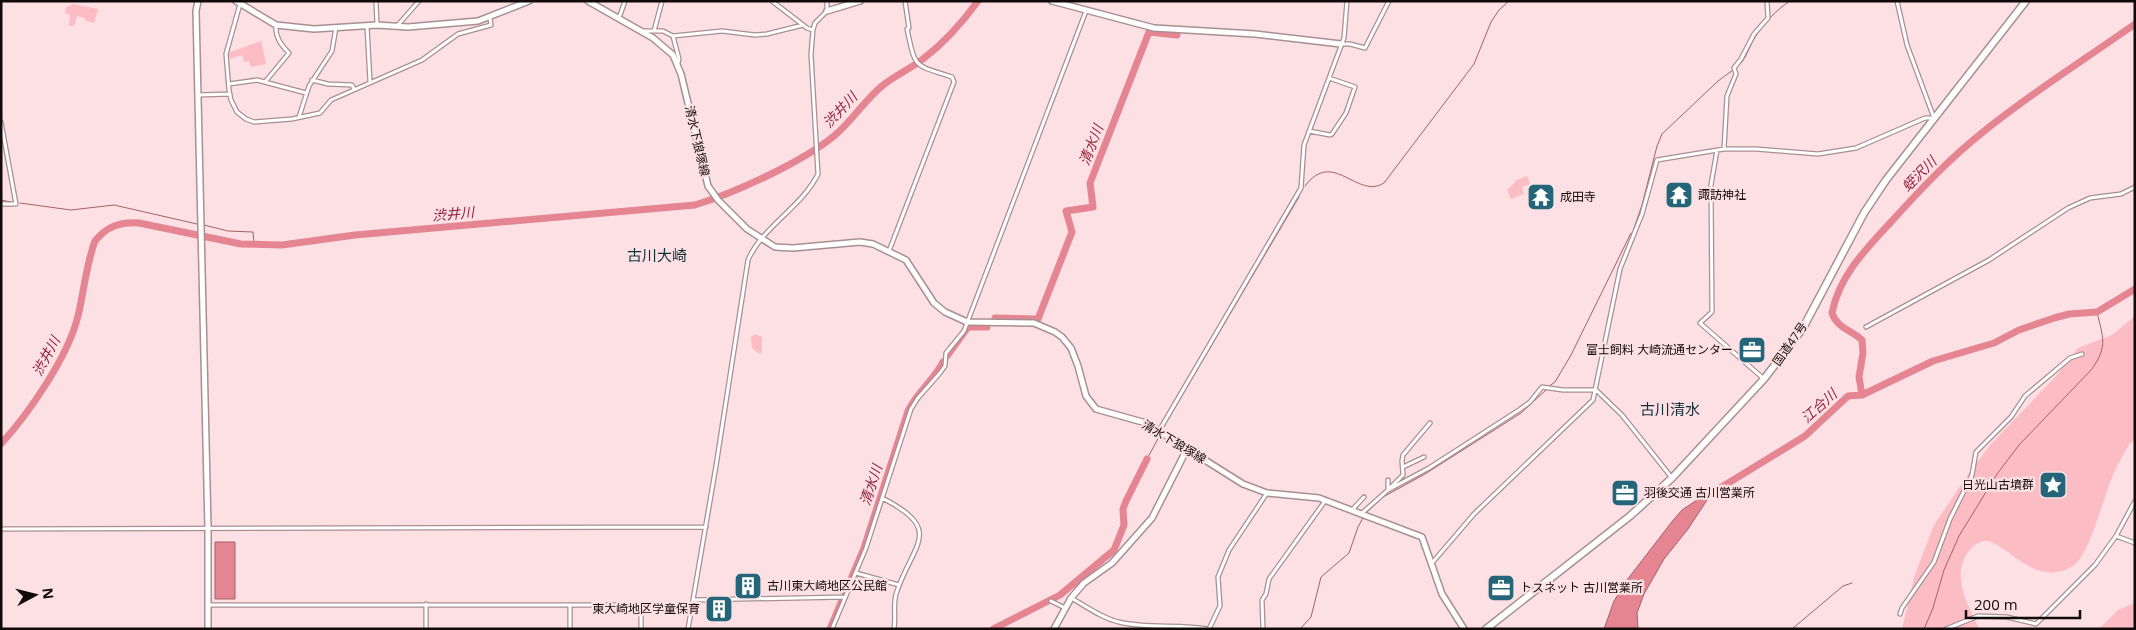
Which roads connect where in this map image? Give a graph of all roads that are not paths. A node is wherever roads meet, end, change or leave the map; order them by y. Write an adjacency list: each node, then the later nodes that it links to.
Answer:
1 (198, 1): 43 (main road)
2 (376, 1): 24 (street)
3 (418, 1): 27 (street)
4 (529, 1): 21 (main road)
5 (588, 1): 22 (main road, 清水下狼塚線)
6 (625, 1): 22 (street)
7 (662, 1): 31 (street)
8 (772, 1): 25 (street)
9 (827, 1): 19 (street)
10 (860, 1): 19 (main road)
11 (905, 1): 53 (street)
12 (1052, 1): 20 (main road)
13 (1347, 1): 33 (street)
14 (1389, 1): 33 (street)
15 (1767, 1): 48 (street)
16 (1897, 1): 45 (street)
17 (2026, 1): 45 (highway, 国道47号)
18 (238, 3): 23 (main road); 39 (street)
19 (828, 11): 29 (street)
20 (1086, 11): 33 (main road); 54 (street)
21 (490, 18): 27 (main road); 38 (street)
22 (619, 18): 30 (main road, 清水下狼塚線)
23 (276, 25): 28 (main road); 37 (street)
24 (377, 25): 26 (main road); 27 (main road)
25 (804, 25): 29 (street); 32 (street)
26 (367, 26): 28 (main road); 38 (street)
27 (397, 26)
28 (336, 27): 36 (street)
29 (812, 30): 52 (street)
30 (642, 31): 31 (street); 34 (main road, 清水下狼塚線)
31 (654, 31): 32 (street)
32 (673, 36): 34 (street)
33 (1341, 44): 35 (street)
34 (678, 64): 52 (main road, 清水下狼塚線)
35 (1329, 78): 47 (street); 47 (street)
36 (312, 80): 40 (street); 41 (street)
37 (266, 82): 39 (street); 41 (street)
38 (370, 82): 40 (street)
39 (229, 84): 42 (street)
40 (354, 89): 44 (street)
41 (306, 92): 44 (street)
42 (230, 94): 43 (street); 44 (street)
43 (198, 95): 75 (main road)
44 (299, 117)
45 (1934, 118): 48 (street); 57 (highway, 国道47号)
46 (1, 122): 51 (street)
47 (1309, 131): 60 (street)
48 (1724, 148): 49 (street)
49 (1717, 150): 57 (street); 58 (street)
50 (2135, 187): 55 (street)
51 (1, 204)
52 (762, 240): 53 (main road, 清水下狼塚線); 74 (street)
53 (888, 252): 54 (main road, 清水下狼塚線)
54 (967, 322): 60 (main road, 清水下狼塚線); 69 (street)
55 (1866, 327)
56 (2082, 354): 92 (street)
57 (1764, 379): 64 (highway, 国道47号)
58 (1596, 390): 64 (street); 66 (street); 79 (street)
59 (1430, 423): 63 (street)
60 (1160, 432): 61 (main road, 清水下狼塚線)
61 (1187, 449): 67 (main road, 清水下狼塚線); 83 (main road)
62 (1424, 457): 63 (street)
63 (1403, 467): 66 (street)
64 (1672, 478): 104 (highway, 国道47号)
65 (1388, 480): 66 (street)
66 (1388, 490): 73 (street)
67 (1267, 493): 70 (main road, 清水下狼塚線); 101 (street)
68 (1364, 497): 72 (street)
69 (882, 498): 80 (street); 81 (street)
70 (1325, 501): 72 (main road, 清水下狼塚線); 102 (street)
71 (2135, 501): 77 (street)
72 (1352, 511): 73 (main road, 清水下狼塚線)
73 (1363, 515): 79 (main road, 清水下狼塚線)
74 (706, 527): 75 (street); 84 (street)
75 (208, 528): 76 (street); 90 (main road)
76 (1, 529)
77 (2116, 536): 78 (street); 105 (street)
78 (2135, 543)
79 (1432, 563): 103 (main road, 清水下狼塚線)
80 (856, 573): 81 (street); 82 (street)
81 (900, 585): 99 (street)
82 (845, 597): 84 (street); 98 (street)
83 (1071, 598): 91 (main road); 101 (street)
84 (694, 600): 97 (street)
85 (1051, 601): 91 (street)
86 (426, 604): 87 (street); 90 (street); 94 (street)
87 (570, 605): 88 (street); 95 (street)
88 (641, 605): 89 (street); 96 (street)
89 (650, 605)
90 (208, 606): 93 (main road)
91 (1065, 608): 100 (main road)
92 (1900, 614)
93 (208, 629)
94 (426, 629)
95 (570, 629)
96 (641, 629)
97 (688, 629)
98 (832, 629)
99 (894, 629)
100 (1054, 629)
101 (1209, 629)
102 (1263, 629)
103 (1464, 629)
104 (1486, 629)
105 (1946, 629)

